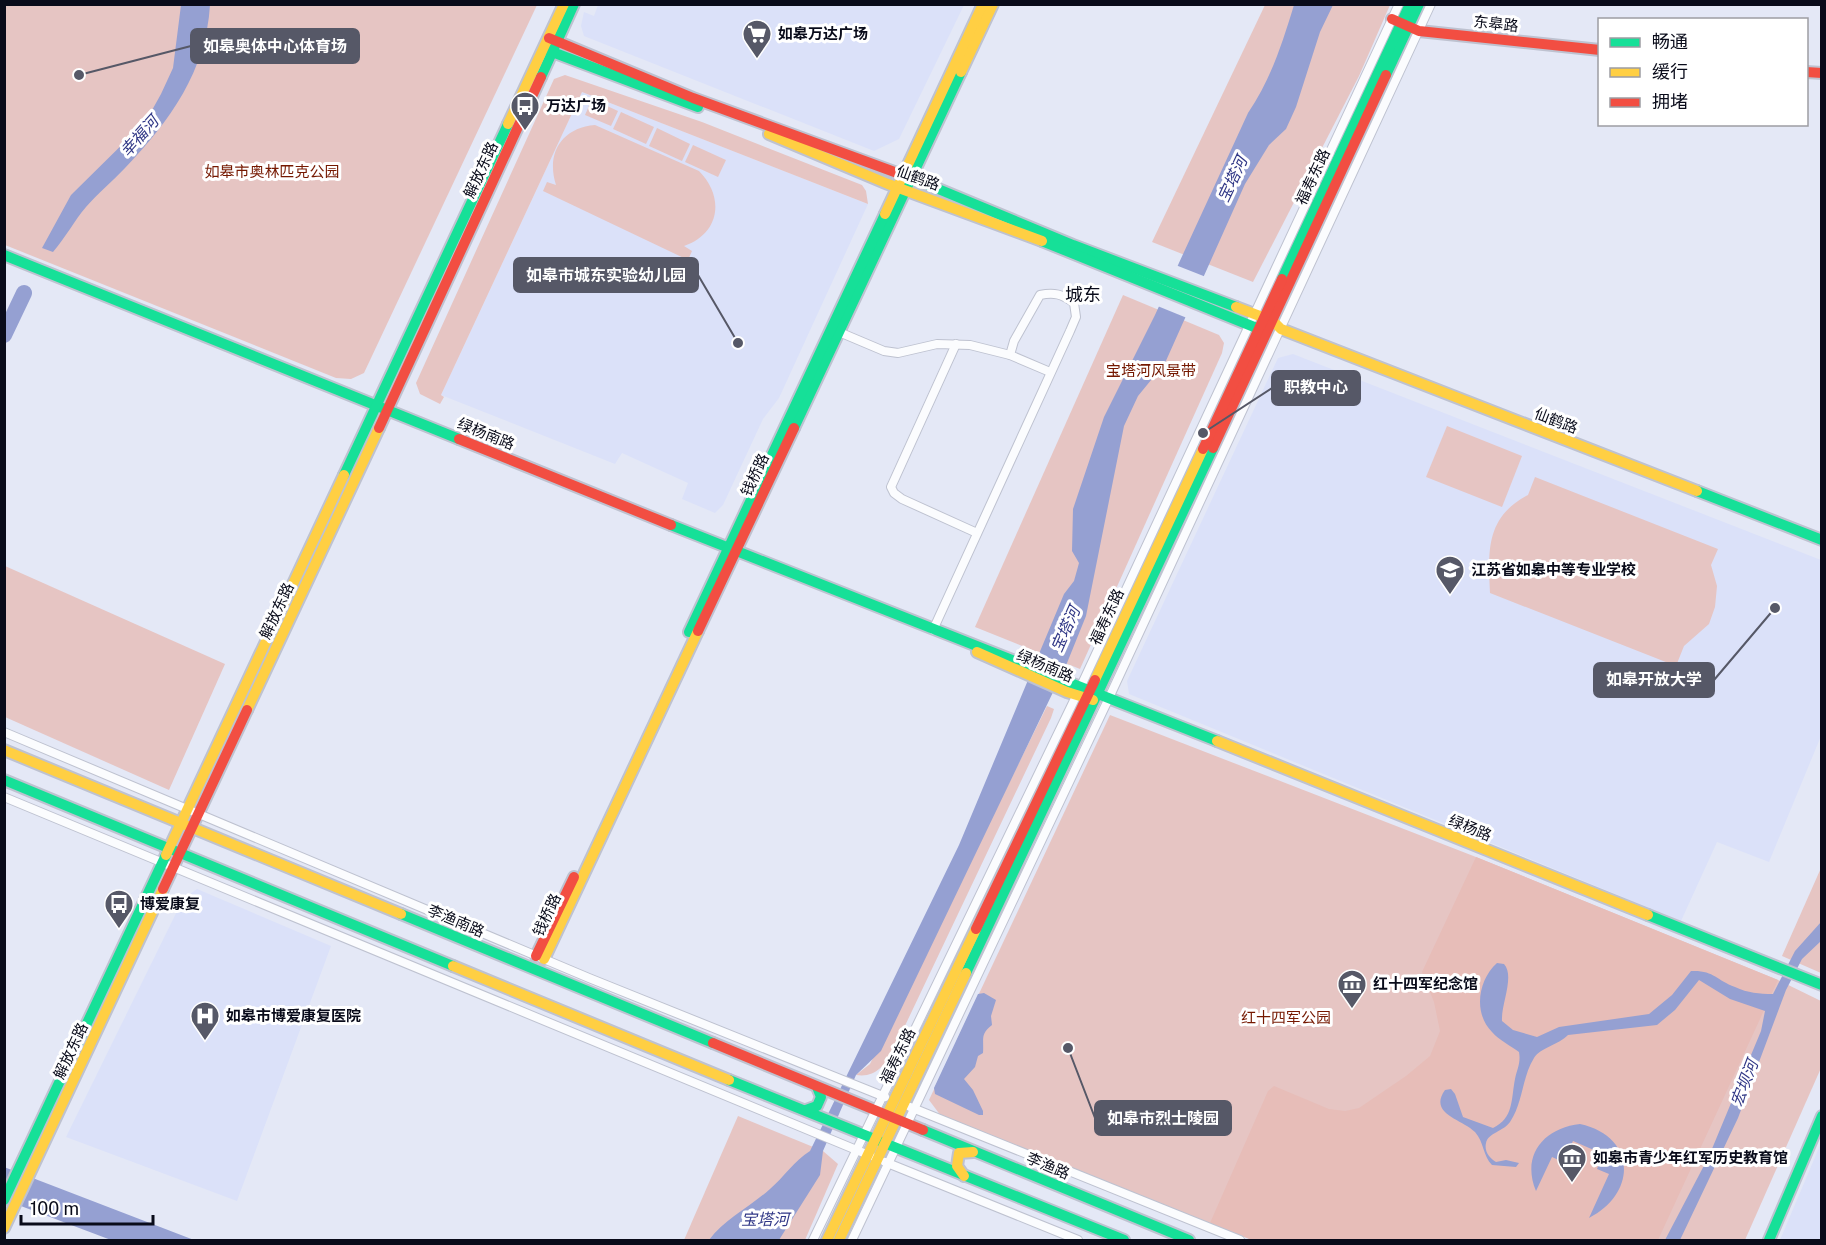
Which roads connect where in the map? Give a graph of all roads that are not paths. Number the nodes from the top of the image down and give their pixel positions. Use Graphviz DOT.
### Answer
graph roads {
  1 [pos="564,4"];
  2 [pos="574,4"];
  3 [pos="983,4"];
  4 [pos="993,4"];
  5 [pos="1399,4"];
  6 [pos="1410,4"];
  7 [pos="1419,4"];
  8 [pos="1431,4"];
  9 [pos="1405,25"];
  10 [pos="550,45"];
  11 [pos="1598,50"];
  12 [pos="908,177"];
  13 [pos="902,188"];
  14 [pos="4,255"];
  15 [pos="1229,310"];
  16 [pos="1268,320"];
  17 [pos="1259,329"];
  18 [pos="839,332"];
  19 [pos="956,344"];
  20 [pos="1010,356"];
  21 [pos="1050,372"];
  22 [pos="383,408"];
  23 [pos="977,533"];
  24 [pos="1821,540"];
  25 [pos="732,550"];
  26 [pos="933,630"];
  27 [pos="1086,693"];
  28 [pos="4,732"];
  29 [pos="4,750"];
  30 [pos="4,780"];
  31 [pos="4,797"];
  32 [pos="194,810"];
  33 [pos="186,826"];
  34 [pos="176,850"];
  35 [pos="168,865"];
  36 [pos="540,957"];
  37 [pos="1821,986"];
  38 [pos="817,1087"];
  39 [pos="882,1095"];
  40 [pos="903,1104"];
  41 [pos="806,1110"];
  42 [pos="875,1110"];
  43 [pos="1821,1116"];
  44 [pos="896,1119"];
  45 [pos="864,1134"];
  46 [pos="885,1143"];
  47 [pos="856,1150"];
  48 [pos="979,1153"];
  49 [pos="878,1159"];
  50 [pos="28,1165"];
  51 [pos="966,1178"];
  52 [pos="4,1200"];
  53 [pos="4,1228"];
  54 [pos="1105,1237"];
  55 [pos="813,1240"];
  56 [pos="827,1240"];
  57 [pos="839,1240"];
  58 [pos="852,1240"];
  59 [pos="1078,1240"];
  60 [pos="1124,1240"];
  61 [pos="1189,1240"];
  62 [pos="1240,1240"];
  63 [pos="1768,1240"];
  1 -- 10 [label="street, 解放东路"];
  2 -- 10 [label="street, 解放东路"];
  3 -- 12 [label="street, 钱桥路"];
  4 -- 12 [label="street, 钱桥路"];
  5 -- 9 [label="street"];
  6 -- 9 [label="street, 福寿东路"];
  7 -- 9 [label="street, 福寿东路"];
  8 -- 9 [label="street"];
  9 -- 11 [label="street, 东皋路"];
  9 -- 16 [label="street, 福寿东路"];
  9 -- 16 [label="street"];
  10 -- 12 [label="street, 仙鹤路"];
  10 -- 13 [label="street, 仙鹤路"];
  10 -- 22 [label="street, 解放东路"];
  12 -- 13 [label="street, 钱桥路"];
  12 -- 15 [label="street, 仙鹤路"];
  13 -- 15 [label="street, 仙鹤路"];
  13 -- 18 [label="street, 钱桥路"];
  13 -- 25 [label="street, 钱桥路"];
  14 -- 22 [label="street, 绿杨南路"];
  15 -- 16 [label="street, 仙鹤路"];
  15 -- 17 [label="street, 仙鹤路"];
  16 -- 17 [label="street, 福寿东路"];
  16 -- 17 [label="street"];
  16 -- 24 [label="street, 仙鹤路"];
  16 -- 27 [label="street"];
  17 -- 27 [label="street, 福寿东路"];
  18 -- 19 [label="street"];
  18 -- 25 [label="street, 钱桥路"];
  19 -- 20 [label="street"];
  19 -- 23 [label="street"];
  20 -- 21 [label="street"];
  20 -- 21 [label="street"];
  21 -- 23 [label="street"];
  22 -- 25 [label="street, 绿杨南路"];
  22 -- 32 [label="street, 解放东路"];
  23 -- 26 [label="street"];
  25 -- 26 [label="street, 绿杨南路"];
  25 -- 36 [label="street, 钱桥路"];
  26 -- 27 [label="street, 绿杨南路"];
  27 -- 37 [label="street, 绿杨路"];
  27 -- 39 [label="street"];
  27 -- 40 [label="street, 福寿东路"];
  27 -- 40 [label="street"];
  28 -- 32 [label="street"];
  29 -- 33 [label="street, 李渔南路"];
  30 -- 34 [label="street"];
  31 -- 35 [label="street"];
  32 -- 33 [label="street, 解放东路"];
  32 -- 36 [label="street"];
  33 -- 34 [label="street, 解放东路"];
  33 -- 38 [label="street, 李渔南路"];
  34 -- 35 [label="street, 解放东路"];
  34 -- 41 [label="street"];
  35 -- 47 [label="street"];
  35 -- 50 [label="street, 解放东路"];
  36 -- 39 [label="street"];
  38 -- 41 [label="street"];
  38 -- 42 [label="street, 李渔南路"];
  39 -- 40 [label="street"];
  39 -- 42 [label="street"];
  40 -- 44 [label="street, 福寿东路"];
  40 -- 62 [label="street"];
  41 -- 45 [label="street"];
  42 -- 44 [label="street, 李渔南路"];
  42 -- 45 [label="street"];
  43 -- 63 [label="street"];
  44 -- 46 [label="street, 福寿东路"];
  44 -- 48 [label="street, 李渔路"];
  45 -- 46 [label="street"];
  45 -- 47 [label="street"];
  46 -- 49 [label="street, 福寿东路"];
  46 -- 49 [label="street"];
  46 -- 51 [label="street"];
  47 -- 49 [label="street"];
  47 -- 55 [label="street"];
  48 -- 51 [label="street"];
  48 -- 61 [label="street, 李渔路"];
  49 -- 56 [label="street, 福寿东路"];
  49 -- 57 [label="street, 福寿东路"];
  49 -- 58 [label="street"];
  49 -- 59 [label="street"];
  50 -- 52 [label="street, 解放东路"];
  50 -- 53 [label="street, 解放东路"];
  51 -- 54 [label="street"];
  54 -- 60 [label="street"];
}
